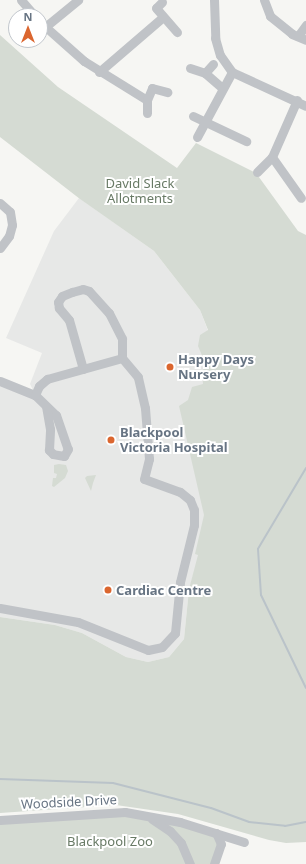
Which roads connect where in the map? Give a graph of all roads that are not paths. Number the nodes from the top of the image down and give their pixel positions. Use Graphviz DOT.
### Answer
graph roads {
  1 [pos="21,0"];
  2 [pos="78,0"];
  3 [pos="214,0"];
  4 [pos="264,0"];
  5 [pos="162,2"];
  6 [pos="28,8"];
  7 [pos="164,17"];
  8 [pos="48,21"];
  9 [pos="306,25"];
  10 [pos="48,30"];
  11 [pos="177,32"];
  12 [pos="302,38"];
  13 [pos="213,64"];
  14 [pos="190,68"];
  15 [pos="99,72"];
  16 [pos="232,72"];
  17 [pos="205,73"];
  18 [pos="222,88"];
  19 [pos="167,92"];
  20 [pos="147,100"];
  21 [pos="297,100"];
  22 [pos="306,106"];
  23 [pos="147,113"];
  24 [pos="193,116"];
  25 [pos="204,120"];
  26 [pos="197,137"];
  27 [pos="246,141"];
  28 [pos="272,157"];
  29 [pos="257,172"];
  30 [pos="301,198"];
  31 [pos="0,203"];
  32 [pos="0,248"];
  33 [pos="122,358"];
  34 [pos="83,369"];
  35 [pos="0,381"];
  36 [pos="35,395"];
  37 [pos="46,407"];
  38 [pos="0,608"];
  39 [pos="139,814"];
  40 [pos="0,820"];
  41 [pos="196,827"];
  42 [pos="216,833"];
  43 [pos="181,843"];
  44 [pos="221,848"];
  45 [pos="190,864"];
  46 [pos="214,864"];
  1 -- 6 [label="street"];
  2 -- 8 [label="street"];
  3 -- 16 [label="street"];
  4 -- 12 [label="street"];
  5 -- 7 [label="street"];
  7 -- 11 [label="street"];
  7 -- 15 [label="street"];
  9 -- 12 [label="street"];
  10 -- 15 [label="street"];
  13 -- 17 [label="street"];
  14 -- 17 [label="street"];
  15 -- 20 [label="street"];
  16 -- 18 [label="street"];
  16 -- 21 [label="street"];
  17 -- 18 [label="street"];
  18 -- 25 [label="street"];
  19 -- 20 [label="street"];
  20 -- 23 [label="street"];
  21 -- 22 [label="street"];
  21 -- 28 [label="street"];
  24 -- 25 [label="street"];
  25 -- 26 [label="street"];
  25 -- 27 [label="street"];
  28 -- 29 [label="street"];
  28 -- 30 [label="street"];
  31 -- 32 [label="street"];
  33 -- 34 [label="street"];
  33 -- 34 [label="street"];
  33 -- 38 [label="street"];
  34 -- 36 [label="street"];
  35 -- 36 [label="street"];
  36 -- 37 [label="street"];
  37 -- 37 [label="street"];
  39 -- 40 [label="street, Woodside Drive"];
  39 -- 41 [label="street, Woodside Drive"];
  39 -- 43 [label="street, Woodside Drive"];
  41 -- 42 [label="street, Woodside Drive"];
  41 -- 43 [label="street"];
  42 -- 44 [label="street"];
  42 -- 44 [label="street, Woodside Drive"];
  43 -- 45 [label="street, Woodside Drive"];
  44 -- 46 [label="street"];
}
